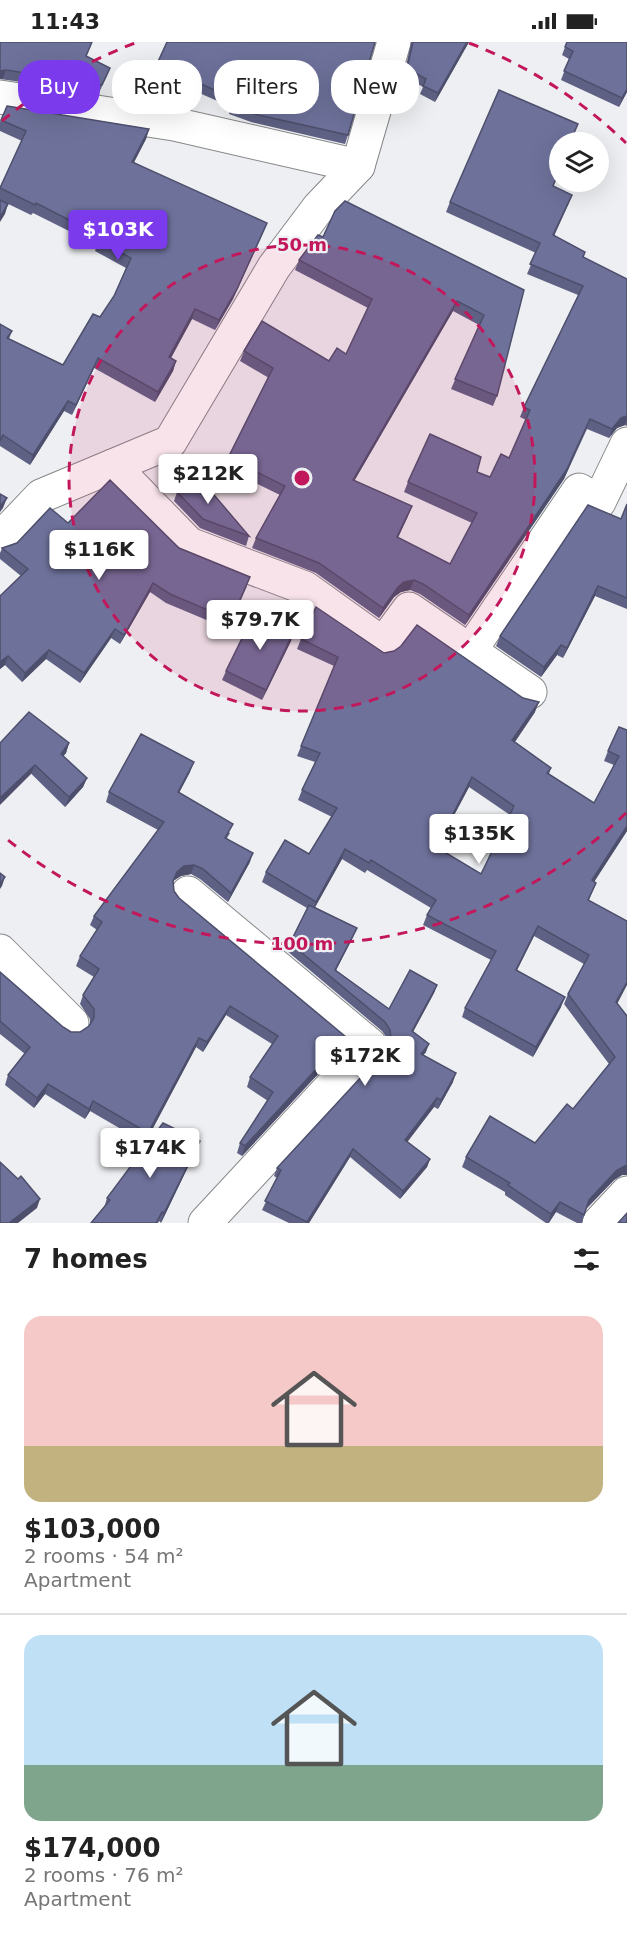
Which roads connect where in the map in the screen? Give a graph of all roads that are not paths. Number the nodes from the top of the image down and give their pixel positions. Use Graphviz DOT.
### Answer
graph roads {
  1 [pos="394,42"];
  2 [pos="0,97"];
  3 [pos="358,166"];
  4 [pos="627,444"];
  5 [pos="114,466"];
  6 [pos="0,539"];
  7 [pos="470,651"];
  8 [pos="530,692"];
  9 [pos="188,893"];
  10 [pos="0,951"];
  11 [pos="72,1023"];
  12 [pos="627,1193"];
  13 [pos="205,1223"];
  14 [pos="599,1223"];
  1 -- 3 [label="street"];
  2 -- 3 [label="street"];
  3 -- 5 [label="street"];
  4 -- 7 [label="street"];
  5 -- 6 [label="street"];
  5 -- 7 [label="street"];
  7 -- 8 [label="street"];
  9 -- 13 [label="street"];
  10 -- 11 [label="street"];
  12 -- 14 [label="street"];
}
